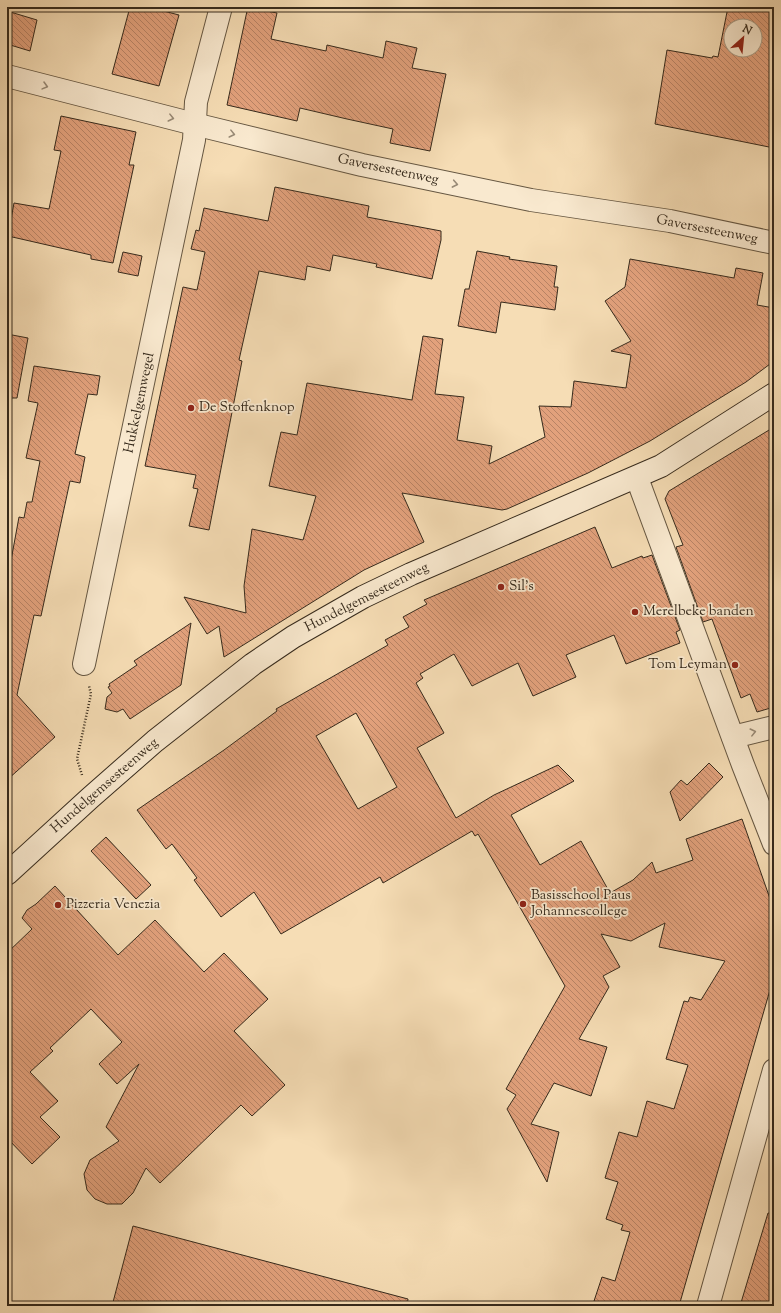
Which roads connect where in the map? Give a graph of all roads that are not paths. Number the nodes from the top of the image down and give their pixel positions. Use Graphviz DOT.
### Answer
graph roads {
  1 [pos="221,7"];
  2 [pos="7,76"];
  3 [pos="194,124"];
  4 [pos="774,243"];
  5 [pos="774,394"];
  6 [pos="637,478"];
  7 [pos="84,664"];
  8 [pos="774,726"];
  9 [pos="733,737"];
  10 [pos="774,844"];
  11 [pos="7,874"];
  12 [pos="774,1070"];
  13 [pos="708,1306"];
  1 -- 3 [label="street, Hukkelgemwegel"];
  2 -- 3 [label="street, Gaversesteenweg, one-way"];
  3 -- 4 [label="street, Gaversesteenweg, one-way"];
  3 -- 7 [label="street, Hukkelgemwegel"];
  5 -- 6 [label="street, Hundelgemsesteenweg"];
  6 -- 9 [label="street"];
  6 -- 11 [label="street, Hundelgemsesteenweg"];
  9 -- 8 [label="street, one-way"];
  9 -- 10 [label="street"];
  12 -- 13 [label="street"];
}
